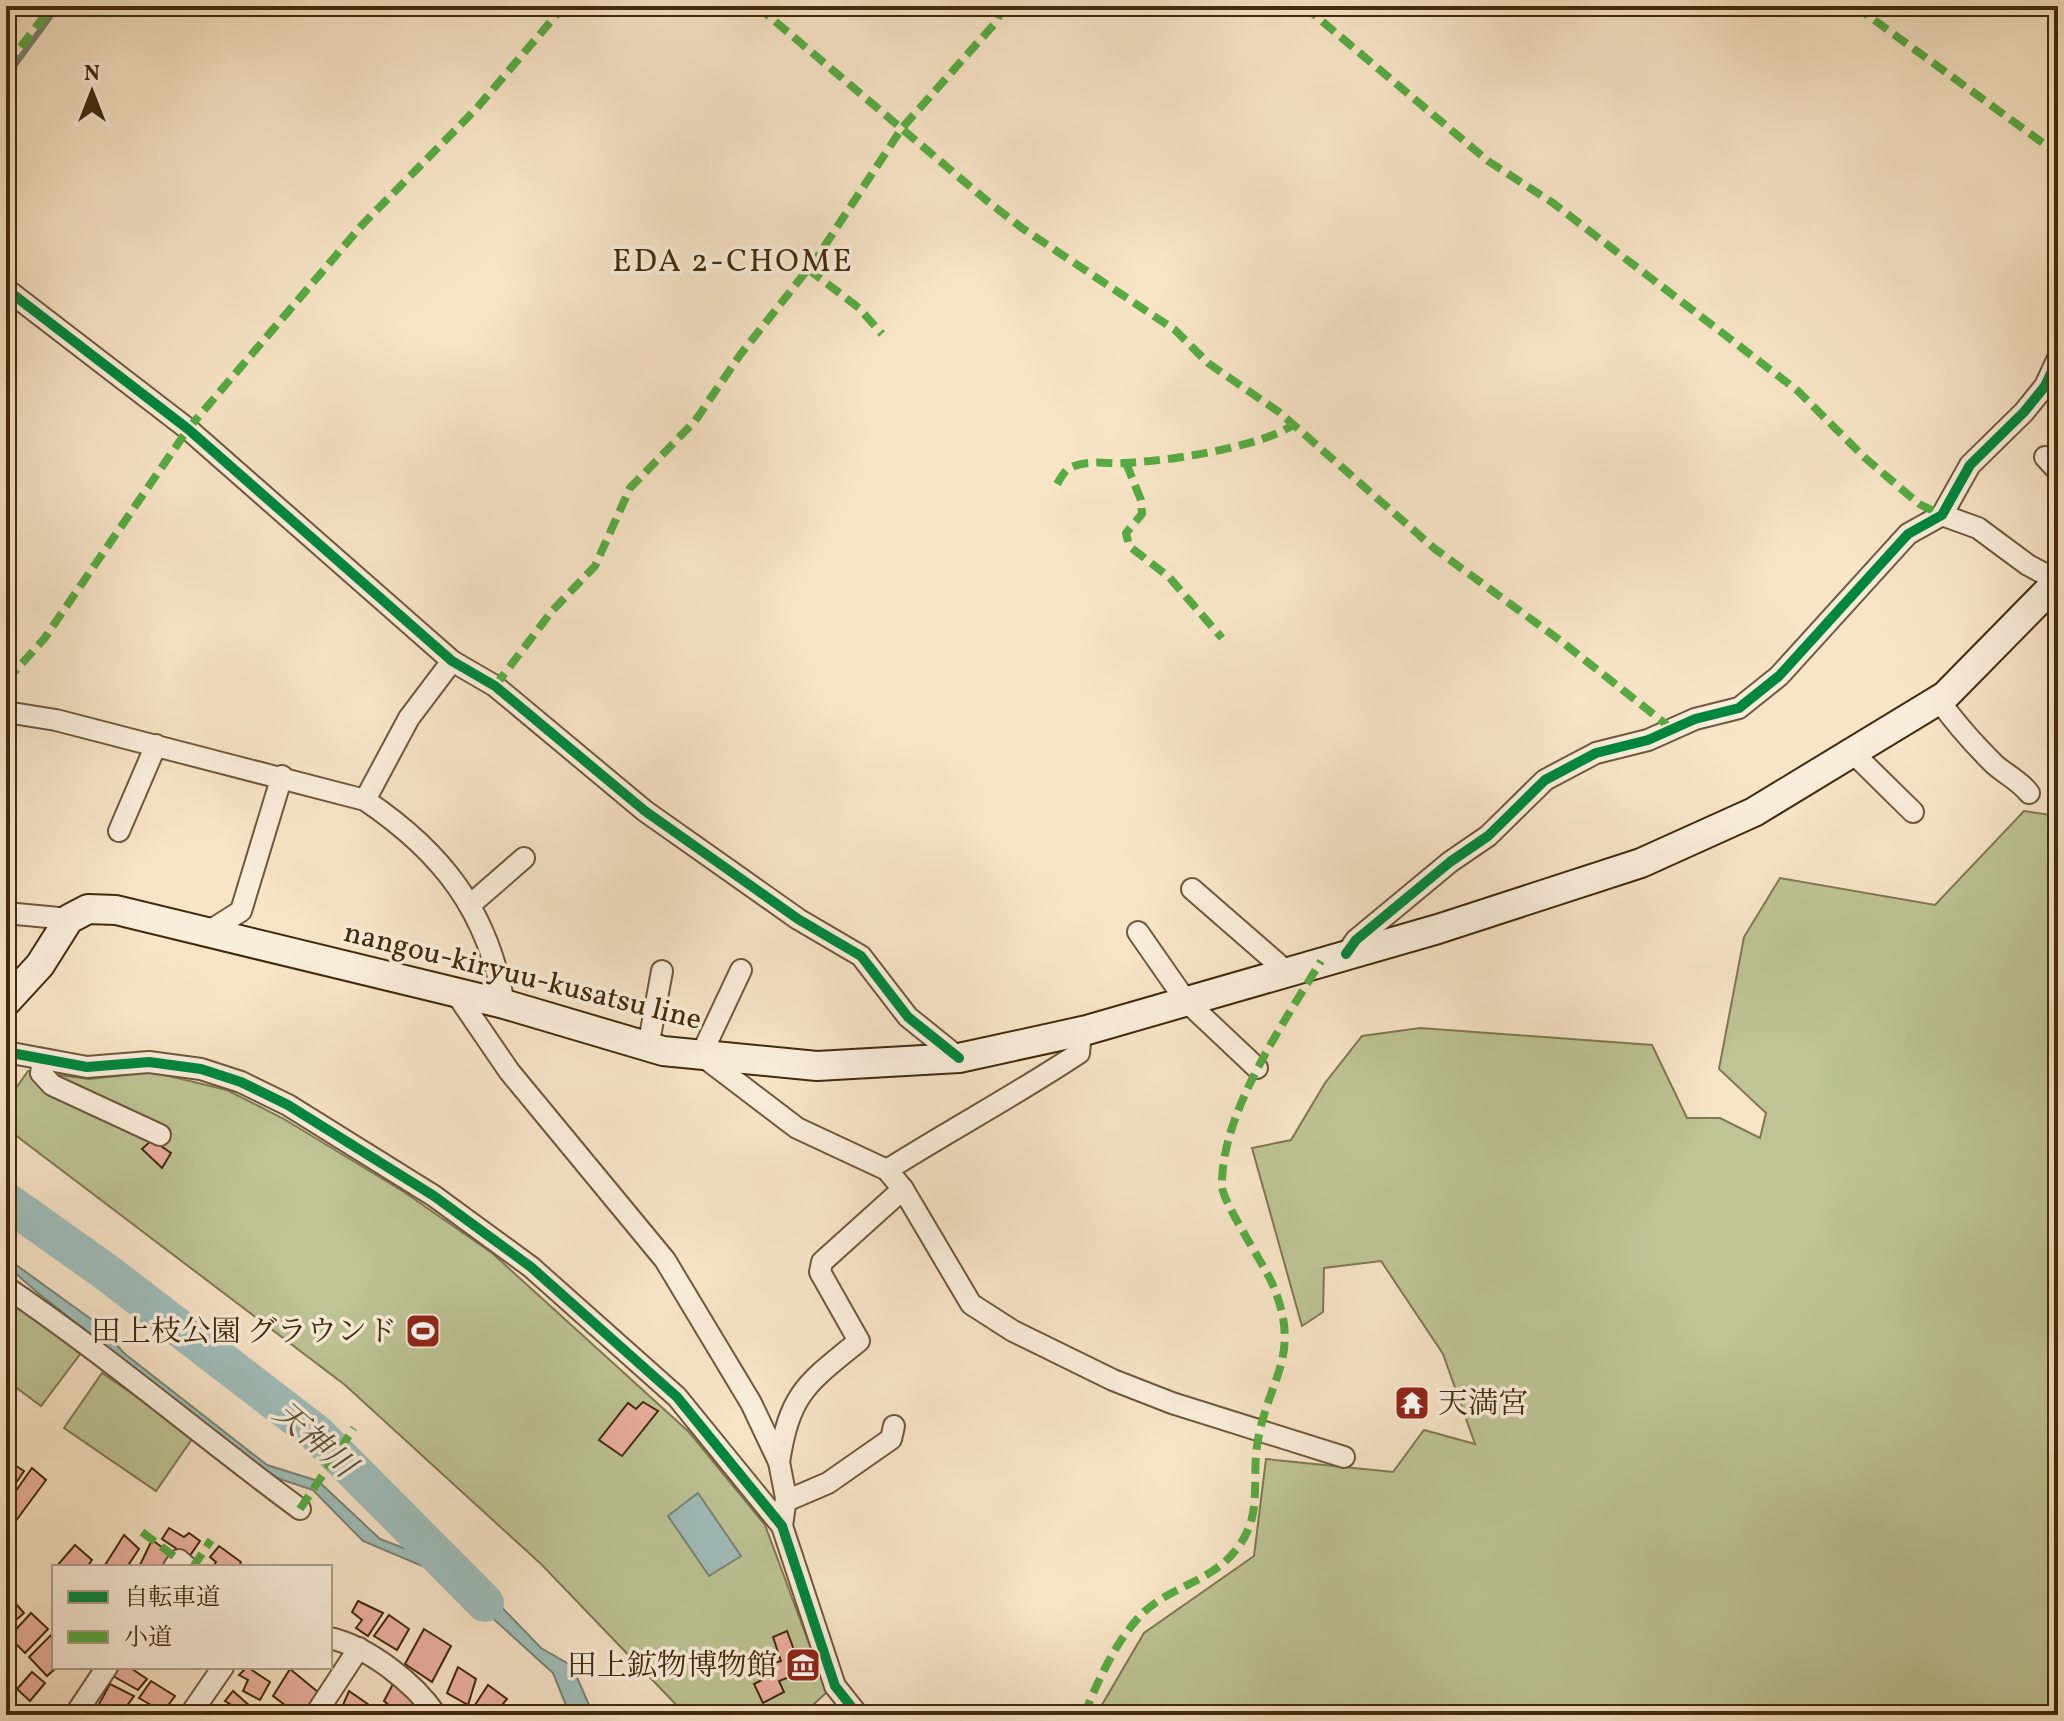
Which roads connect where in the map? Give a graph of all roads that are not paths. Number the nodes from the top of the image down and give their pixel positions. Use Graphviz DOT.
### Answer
graph roads {
  1 [pos="6,289"];
  2 [pos="2058,358"];
  3 [pos="1942,515"];
  4 [pos="2058,581"];
  5 [pos="452,661"];
  6 [pos="1939,700"];
  7 [pos="6,712"];
  8 [pos="156,745"];
  9 [pos="1852,752"];
  10 [pos="282,776"];
  11 [pos="2029,793"];
  12 [pos="365,800"];
  13 [pos="1913,812"];
  14 [pos="119,831"];
  15 [pos="524,858"];
  16 [pos="1192,889"];
  17 [pos="470,905"];
  18 [pos="12,912"];
  19 [pos="69,919"];
  20 [pos="208,932"];
  21 [pos="1138,932"];
  22 [pos="1346,954"];
  23 [pos="741,970"];
  24 [pos="662,971"];
  25 [pos="1286,971"];
  26 [pos="455,992"];
  27 [pos="1186,1001"];
  28 [pos="6,1002"];
  29 [pos="504,1004"];
  30 [pos="1081,1032"];
  31 [pos="648,1047"];
  32 [pos="6,1052"];
  33 [pos="701,1055"];
  34 [pos="959,1058"];
  35 [pos="43,1060"];
  36 [pos="1257,1068"];
  37 [pos="160,1135"];
  38 [pos="887,1170"];
  39 [pos="903,1189"];
  40 [pos="6,1287"];
  41 [pos="894,1426"];
  42 [pos="1344,1457"];
  43 [pos="779,1462"];
  44 [pos="786,1501"];
  45 [pos="300,1509"];
  46 [pos="782,1526"];
  47 [pos="332,1639"];
  48 [pos="359,1648"];
  49 [pos="106,1669"];
  50 [pos="222,1669"];
  51 [pos="75,1715"];
  52 [pos="190,1715"];
  53 [pos="315,1715"];
  54 [pos="436,1715"];
  55 [pos="858,1715"];
  1 -- 5 [label="street"];
  2 -- 3 [label="street"];
  3 -- 4 [label="street"];
  3 -- 22 [label="street"];
  4 -- 6 [label="main road, nangou-kiryuu-kusatsu line"];
  5 -- 12 [label="street"];
  5 -- 34 [label="street"];
  6 -- 9 [label="main road, nangou-kiryuu-kusatsu line"];
  6 -- 11 [label="street"];
  7 -- 8 [label="street"];
  8 -- 10 [label="street"];
  8 -- 14 [label="street"];
  9 -- 13 [label="street"];
  9 -- 22 [label="main road, nangou-kiryuu-kusatsu line"];
  10 -- 12 [label="street"];
  10 -- 20 [label="street"];
  12 -- 17 [label="street"];
  15 -- 17 [label="street"];
  16 -- 25 [label="street"];
  17 -- 29 [label="street"];
  18 -- 19 [label="street"];
  19 -- 20 [label="main road, nangou-kiryuu-kusatsu line"];
  19 -- 28 [label="main road"];
  20 -- 26 [label="main road, nangou-kiryuu-kusatsu line"];
  21 -- 27 [label="street"];
  22 -- 25 [label="main road, nangou-kiryuu-kusatsu line"];
  23 -- 33 [label="street"];
  24 -- 31 [label="street"];
  25 -- 27 [label="main road, nangou-kiryuu-kusatsu line"];
  26 -- 29 [label="main road, nangou-kiryuu-kusatsu line"];
  26 -- 43 [label="street"];
  27 -- 30 [label="main road, nangou-kiryuu-kusatsu line"];
  27 -- 36 [label="street"];
  29 -- 31 [label="main road, nangou-kiryuu-kusatsu line"];
  30 -- 34 [label="main road, nangou-kiryuu-kusatsu line"];
  30 -- 38 [label="street"];
  31 -- 33 [label="main road, nangou-kiryuu-kusatsu line"];
  32 -- 35 [label="street"];
  33 -- 34 [label="main road, nangou-kiryuu-kusatsu line"];
  33 -- 38 [label="street"];
  35 -- 37 [label="street"];
  35 -- 46 [label="street"];
  38 -- 39 [label="street"];
  39 -- 42 [label="street"];
  39 -- 43 [label="street"];
  40 -- 45 [label="street"];
  41 -- 44 [label="street"];
  43 -- 44 [label="street"];
  44 -- 46 [label="street"];
  46 -- 55 [label="street"];
  47 -- 48 [label="street"];
  48 -- 53 [label="street"];
  48 -- 54 [label="street"];
  49 -- 51 [label="street"];
  50 -- 52 [label="street"];
}
